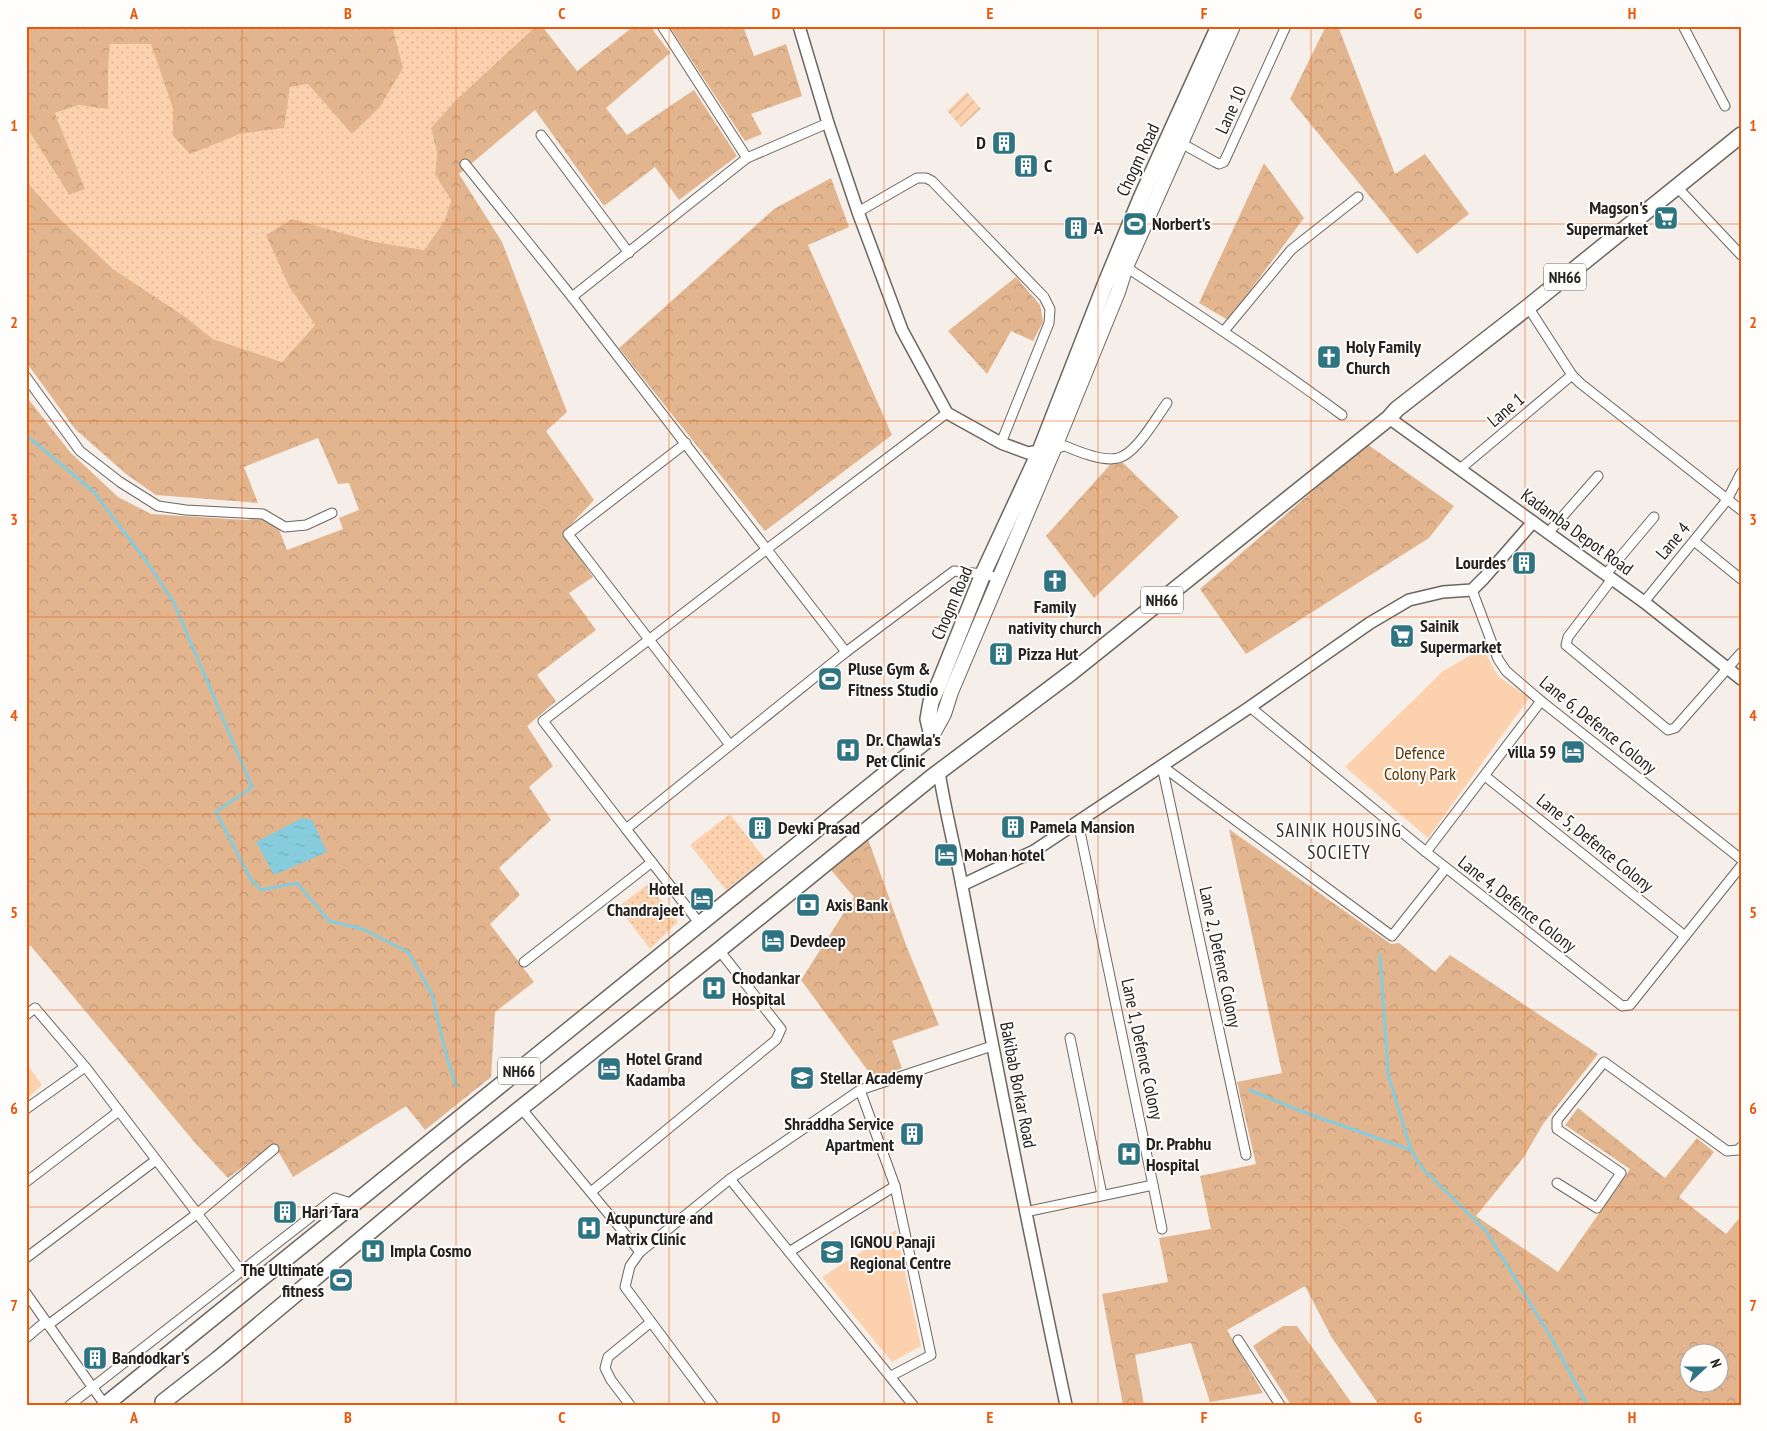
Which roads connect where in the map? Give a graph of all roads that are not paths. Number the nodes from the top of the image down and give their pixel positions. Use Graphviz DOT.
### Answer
graph roads {
  1 [pos="662,26"];
  2 [pos="799,26"];
  3 [pos="1220,26"];
  4 [pos="1233,26"];
  5 [pos="1286,26"];
  6 [pos="1683,26"];
  7 [pos="1725,106"];
  8 [pos="828,123"];
  9 [pos="541,135"];
  10 [pos="1741,135"];
  11 [pos="1181,143"];
  12 [pos="747,158"];
  13 [pos="465,164"];
  14 [pos="1677,187"];
  15 [pos="1358,197"];
  16 [pos="858,212"];
  17 [pos="629,252"];
  18 [pos="1741,254"];
  19 [pos="1126,268"];
  20 [pos="572,297"];
  21 [pos="1528,307"];
  22 [pos="1224,331"];
  23 [pos="1572,375"];
  24 [pos="26,377"];
  25 [pos="1168,403"];
  26 [pos="947,413"];
  27 [pos="1342,415"];
  28 [pos="1389,418"];
  29 [pos="686,443"];
  30 [pos="1001,443"];
  31 [pos="1047,450"];
  32 [pos="1460,469"];
  33 [pos="1741,472"];
  34 [pos="1598,476"];
  35 [pos="1728,500"];
  36 [pos="1741,510"];
  37 [pos="332,512"];
  38 [pos="1654,517"];
  39 [pos="1533,522"];
  40 [pos="1548,533"];
  41 [pos="1694,541"];
  42 [pos="767,549"];
  43 [pos="983,574"];
  44 [pos="1609,577"];
  45 [pos="999,578"];
  46 [pos="1741,579"];
  47 [pos="1472,590"];
  48 [pos="1644,602"];
  49 [pos="649,640"];
  50 [pos="846,652"];
  51 [pos="1741,653"];
  52 [pos="1728,668"];
  53 [pos="1741,679"];
  54 [pos="1541,701"];
  55 [pos="1250,707"];
  56 [pos="932,736"];
  57 [pos="730,745"];
  58 [pos="1162,766"];
  59 [pos="939,772"];
  60 [pos="1484,776"];
  61 [pos="1078,822"];
  62 [pos="626,829"];
  63 [pos="1426,852"];
  64 [pos="1741,859"];
  65 [pos="652,862"];
  66 [pos="1741,866"];
  67 [pos="1446,868"];
  68 [pos="962,885"];
  69 [pos="700,924"];
  70 [pos="1685,936"];
  71 [pos="720,950"];
  72 [pos="524,962"];
  73 [pos="26,1015"];
  74 [pos="1070,1038"];
  75 [pos="992,1046"];
  76 [pos="84,1067"];
  77 [pos="860,1090"];
  78 [pos="521,1108"];
  79 [pos="26,1109"];
  80 [pos="119,1112"];
  81 [pos="1741,1146"];
  82 [pos="274,1150"];
  83 [pos="1246,1155"];
  84 [pos="156,1160"];
  85 [pos="730,1179"];
  86 [pos="26,1182"];
  87 [pos="1557,1183"];
  88 [pos="1153,1184"];
  89 [pos="895,1186"];
  90 [pos="591,1192"];
  91 [pos="1102,1195"];
  92 [pos="354,1204"];
  93 [pos="1025,1212"];
  94 [pos="198,1213"];
  95 [pos="1162,1229"];
  96 [pos="640,1252"];
  97 [pos="789,1252"];
  98 [pos="26,1258"];
  99 [pos="242,1271"];
  100 [pos="26,1293"];
  101 [pos="651,1322"];
  102 [pos="47,1324"];
  103 [pos="26,1338"];
  104 [pos="1238,1340"];
  105 [pos="891,1376"];
  106 [pos="92,1387"];
  107 [pos="162,1403"];
  108 [pos="70,1405"];
  109 [pos="105,1405"];
  110 [pos="630,1405"];
  111 [pos="714,1405"];
  112 [pos="913,1405"];
  113 [pos="1066,1405"];
  114 [pos="1280,1405"];
  1 -- 12 [label="street"];
  2 -- 8 [label="street"];
  3 -- 31 [label="highway, Chogm Road"];
  4 -- 11 [label="main road, Chogm Road"];
  5 -- 11 [label="street, Lane 10"];
  6 -- 7 [label="street"];
  8 -- 12 [label="street"];
  8 -- 16 [label="street"];
  9 -- 17 [label="street"];
  10 -- 14 [label="highway, NH66"];
  11 -- 19 [label="main road, Chogm Road"];
  12 -- 17 [label="street"];
  13 -- 20 [label="street"];
  14 -- 18 [label="street"];
  14 -- 21 [label="highway, NH66"];
  15 -- 22 [label="street"];
  16 -- 26 [label="street"];
  16 -- 30 [label="street"];
  17 -- 20 [label="street"];
  19 -- 22 [label="street"];
  19 -- 31 [label="main road, Chogm Road"];
  20 -- 29 [label="street"];
  21 -- 23 [label="street"];
  21 -- 28 [label="highway, NH66"];
  22 -- 27 [label="street"];
  23 -- 32 [label="street, Lane 1"];
  23 -- 35 [label="street"];
  24 -- 37 [label="street"];
  25 -- 31 [label="street"];
  26 -- 30 [label="street"];
  26 -- 42 [label="street"];
  28 -- 32 [label="street, Kadamba Depot Road"];
  28 -- 59 [label="highway, NH66"];
  29 -- 42 [label="street"];
  29 -- 49 [label="street"];
  30 -- 31 [label="street"];
  31 -- 43 [label="highway, Chogm Road"];
  31 -- 45 [label="main road, Chogm Road"];
  32 -- 39 [label="street, Kadamba Depot Road"];
  33 -- 35 [label="street, Lane 4"];
  34 -- 40 [label="street"];
  35 -- 36 [label="street"];
  35 -- 41 [label="street, Lane 4"];
  38 -- 44 [label="street"];
  39 -- 40 [label="street, Kadamba Depot Road"];
  39 -- 47 [label="street"];
  40 -- 44 [label="street, Kadamba Depot Road"];
  41 -- 46 [label="street"];
  41 -- 48 [label="street, Lane 4"];
  42 -- 49 [label="street"];
  42 -- 50 [label="street"];
  43 -- 45 [label="street"];
  43 -- 50 [label="street"];
  43 -- 56 [label="highway, Chogm Road"];
  44 -- 48 [label="street, Kadamba Depot Road"];
  44 -- 52 [label="street"];
  45 -- 56 [label="main road, Chogm Road"];
  47 -- 54 [label="street, Lane 6, Defence Colony"];
  47 -- 55 [label="street"];
  48 -- 52 [label="street, Kadamba Depot Road"];
  49 -- 57 [label="street"];
  49 -- 62 [label="street"];
  50 -- 57 [label="street"];
  51 -- 52 [label="street"];
  52 -- 53 [label="street, Kadamba Depot Road"];
  54 -- 60 [label="street"];
  54 -- 64 [label="street, Lane 6, Defence Colony"];
  55 -- 58 [label="street"];
  55 -- 63 [label="street, Lane 4, Defence Colony"];
  56 -- 69 [label="highway, NH66"];
  57 -- 62 [label="street"];
  58 -- 61 [label="street"];
  58 -- 67 [label="street"];
  58 -- 83 [label="street, Lane 2, Defence Colony"];
  59 -- 68 [label="street, Bakibab Borkar Road"];
  59 -- 71 [label="highway, NH66"];
  60 -- 63 [label="street"];
  60 -- 70 [label="street, Lane 5, Defence Colony"];
  61 -- 68 [label="street"];
  61 -- 88 [label="street, Lane 1, Defence Colony"];
  62 -- 65 [label="street"];
  63 -- 67 [label="street, Lane 4, Defence Colony"];
  65 -- 69 [label="street"];
  65 -- 72 [label="street"];
  66 -- 70 [label="street, Lane 4, Defence Colony"];
  67 -- 70 [label="street, Lane 4, Defence Colony"];
  68 -- 75 [label="street, Bakibab Borkar Road"];
  69 -- 92 [label="highway, NH66"];
  71 -- 78 [label="highway, NH66"];
  71 -- 90 [label="street"];
  73 -- 76 [label="street"];
  74 -- 91 [label="street"];
  75 -- 77 [label="street"];
  75 -- 93 [label="street, Bakibab Borkar Road"];
  76 -- 79 [label="street"];
  76 -- 80 [label="street"];
  77 -- 85 [label="street"];
  77 -- 89 [label="street"];
  78 -- 90 [label="street"];
  78 -- 107 [label="highway, NH66"];
  80 -- 84 [label="street"];
  80 -- 86 [label="street"];
  81 -- 87 [label="street"];
  82 -- 94 [label="street"];
  84 -- 94 [label="street"];
  84 -- 98 [label="street"];
  85 -- 96 [label="street"];
  85 -- 97 [label="street"];
  88 -- 91 [label="street"];
  88 -- 95 [label="street, Lane 1, Defence Colony"];
  89 -- 97 [label="street"];
  89 -- 105 [label="street"];
  90 -- 96 [label="street"];
  91 -- 93 [label="street"];
  92 -- 99 [label="street"];
  92 -- 109 [label="highway, NH66"];
  93 -- 113 [label="street, Bakibab Borkar Road"];
  94 -- 99 [label="street"];
  94 -- 102 [label="street"];
  96 -- 101 [label="street"];
  97 -- 105 [label="street"];
  99 -- 106 [label="street"];
  100 -- 102 [label="street"];
  101 -- 110 [label="street"];
  101 -- 111 [label="street"];
  102 -- 103 [label="street"];
  102 -- 106 [label="street"];
  104 -- 114 [label="street"];
  105 -- 112 [label="street"];
  106 -- 108 [label="street"];
  106 -- 109 [label="street"];
}
